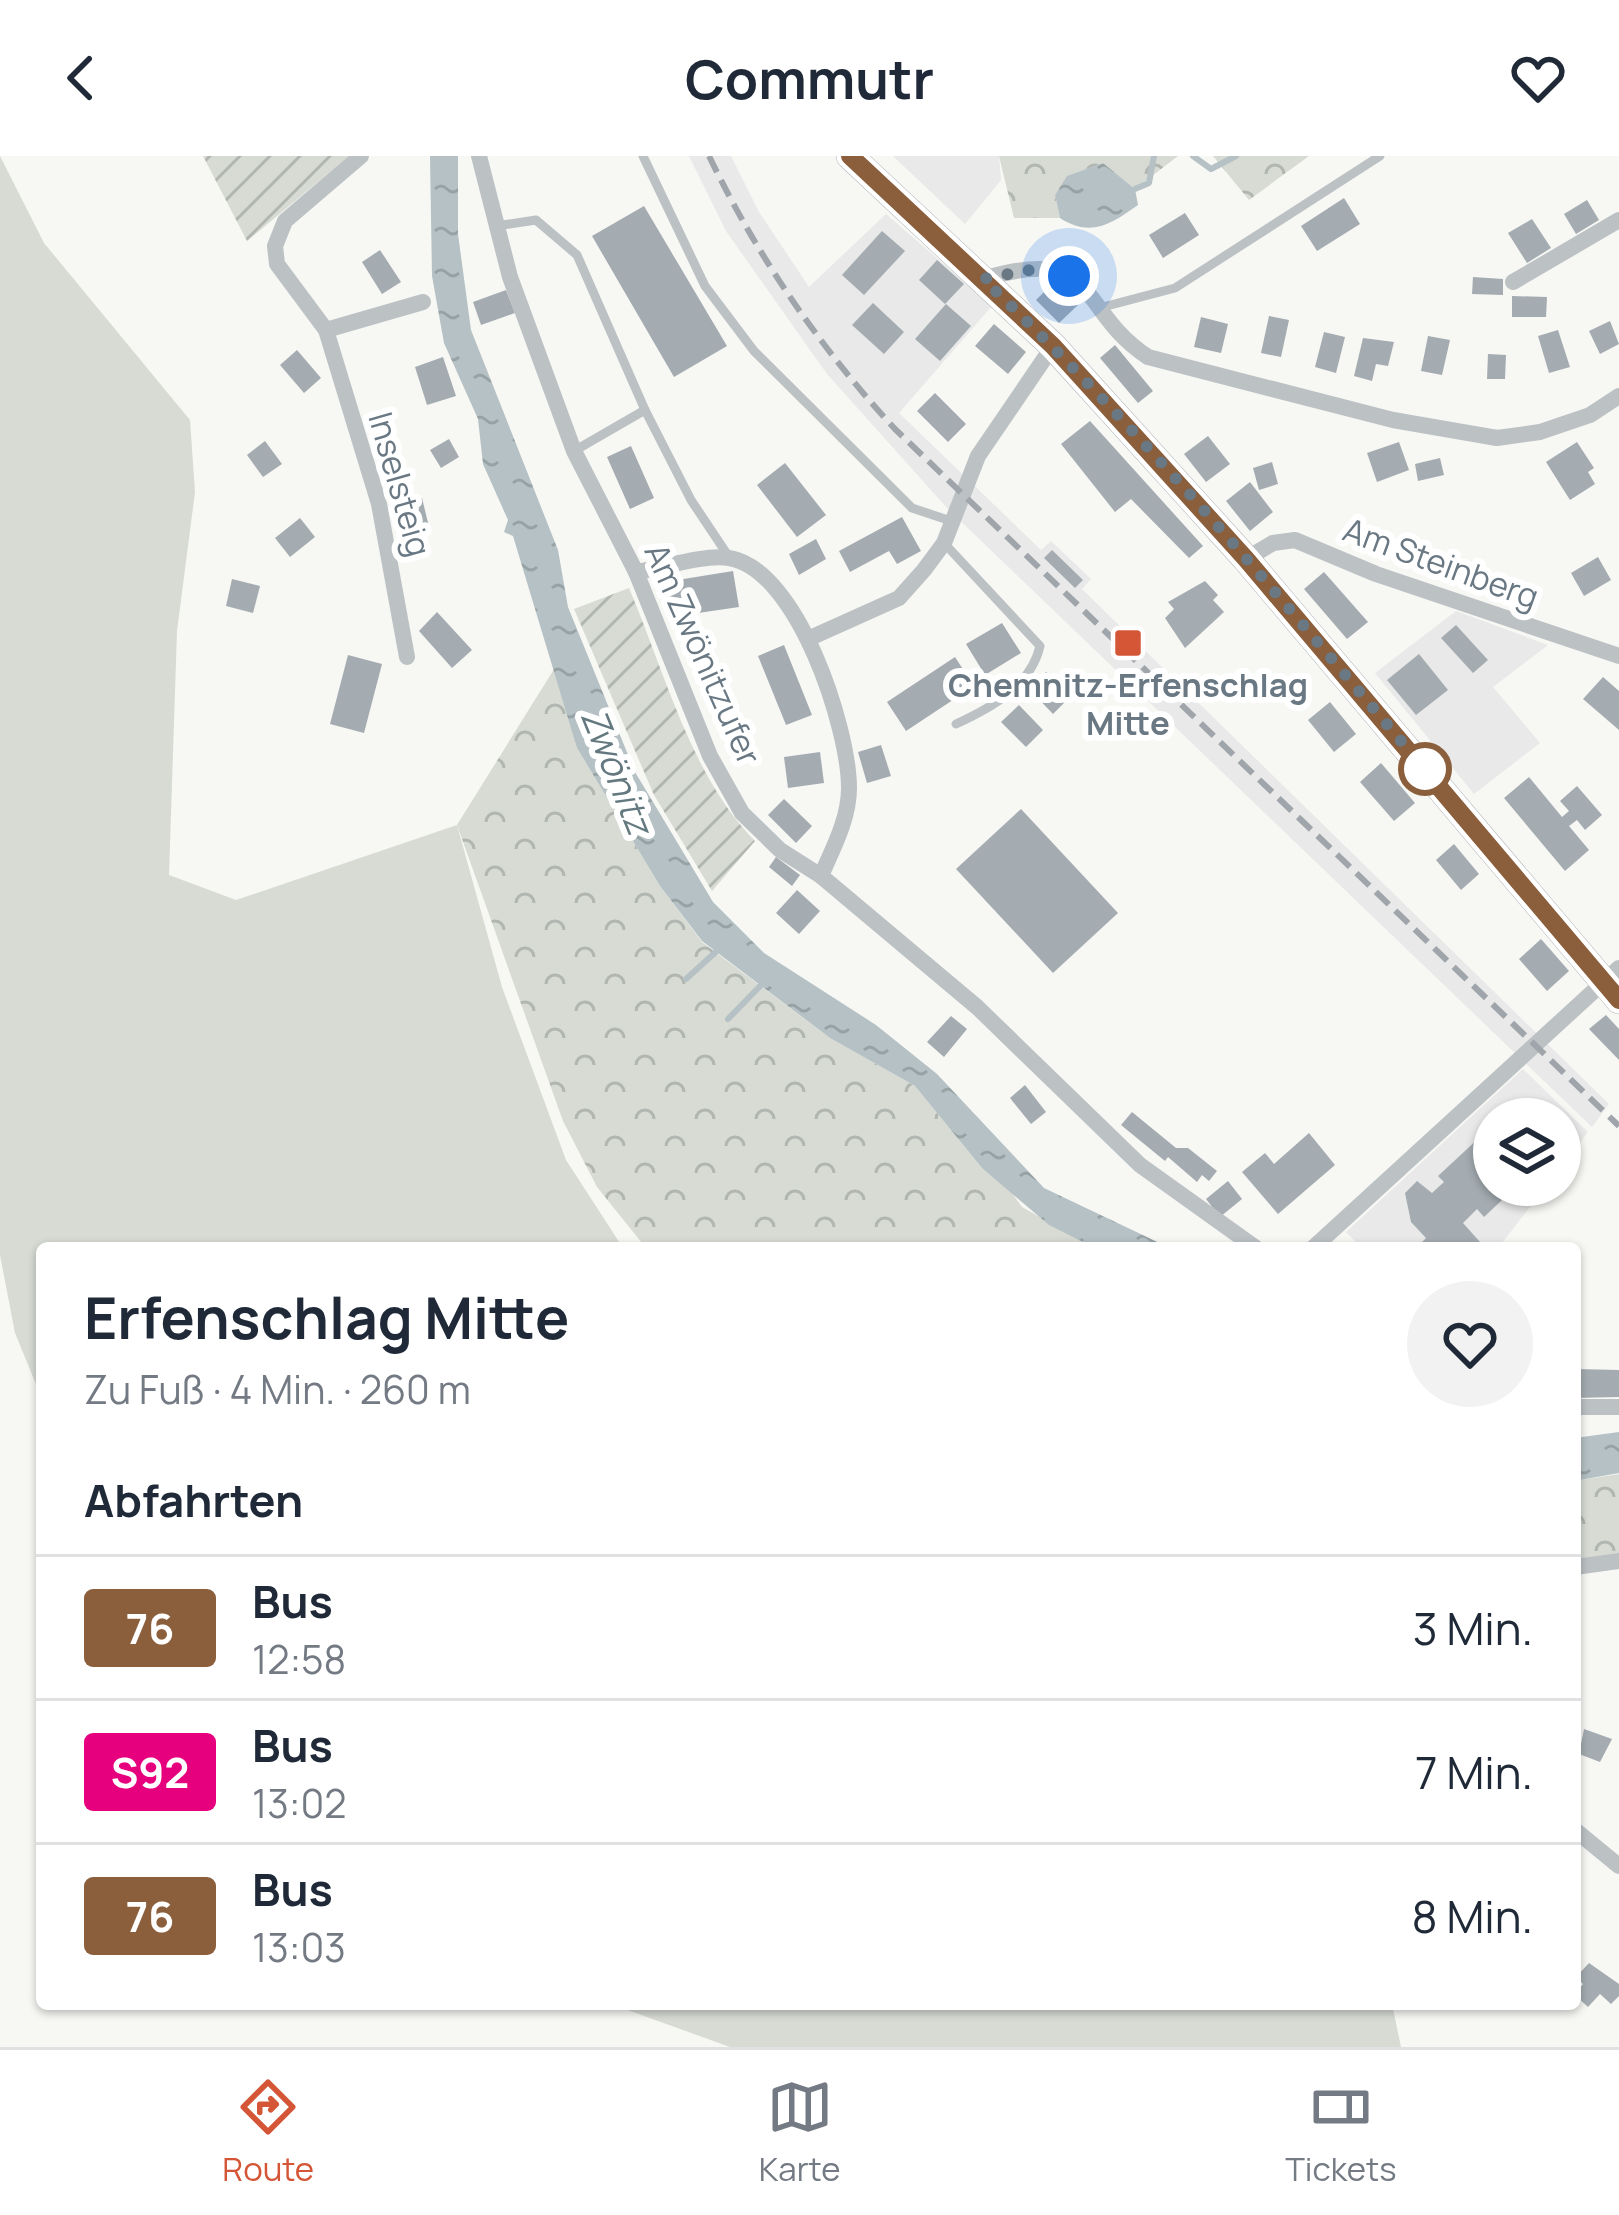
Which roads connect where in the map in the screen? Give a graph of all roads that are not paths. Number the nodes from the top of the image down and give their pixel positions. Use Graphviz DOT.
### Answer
graph roads {
  1 [pos="361,156"];
  2 [pos="479,156"];
  3 [pos="643,156"];
  4 [pos="850,156"];
  5 [pos="1380,156"];
  6 [pos="1619,220"];
  7 [pos="496,226"];
  8 [pos="983,279"];
  9 [pos="1513,282"];
  10 [pos="423,302"];
  11 [pos="1103,307"];
  12 [pos="326,330"];
  13 [pos="1053,346"];
  14 [pos="1619,396"];
  15 [pos="645,410"];
  16 [pos="574,451"];
  17 [pos="951,521"];
  18 [pos="944,543"];
  19 [pos="730,558"];
  20 [pos="1246,559"];
  21 [pos="637,572"];
  22 [pos="810,638"];
  23 [pos="1619,656"];
  24 [pos="407,657"];
  25 [pos="956,724"];
  26 [pos="821,876"];
  27 [pos="1614,984"];
  28 [pos="1248,1242"];
  29 [pos="1320,1242"];
  30 [pos="1619,1406"];
  31 [pos="1581,1407"];
  32 [pos="1619,1561"];
  33 [pos="1581,1566"];
  34 [pos="1581,1835"];
  35 [pos="1619,1866"];
  1 -- 12 [label="street, Inselsteig"];
  2 -- 7 [label="street, Am Zwönitzufer"];
  3 -- 17 [label="lane"];
  4 -- 8 [label="main road"];
  5 -- 11 [label="lane"];
  6 -- 9 [label="street"];
  7 -- 15 [label="lane"];
  7 -- 16 [label="street, Am Zwönitzufer"];
  8 -- 11 [label="street"];
  8 -- 13 [label="main road"];
  10 -- 12 [label="street"];
  11 -- 14 [label="street"];
  12 -- 24 [label="street, Inselsteig"];
  13 -- 17 [label="street"];
  13 -- 20 [label="main road"];
  15 -- 16 [label="lane"];
  15 -- 19 [label="lane"];
  16 -- 21 [label="street, Am Zwönitzufer"];
  17 -- 18 [label="street"];
  18 -- 22 [label="street"];
  18 -- 25 [label="lane"];
  19 -- 21 [label="street"];
  19 -- 22 [label="street"];
  20 -- 23 [label="street, Am Steinberg"];
  20 -- 27 [label="main road"];
  21 -- 26 [label="street, Am Zwönitzufer"];
  22 -- 26 [label="street"];
  26 -- 28 [label="street, Am Zwönitzufer"];
  27 -- 29 [label="street"];
  30 -- 31 [label="street"];
  32 -- 33 [label="street"];
  34 -- 35 [label="street"];
}
